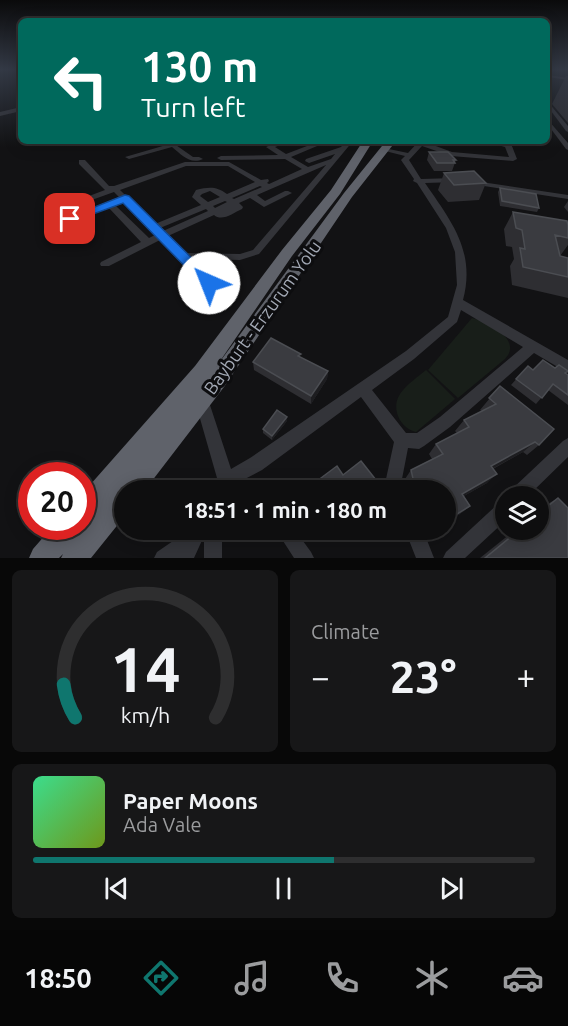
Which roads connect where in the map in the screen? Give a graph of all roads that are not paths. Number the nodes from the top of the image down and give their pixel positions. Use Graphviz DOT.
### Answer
graph roads {
  1 [pos="550,107"];
  2 [pos="18,110"];
  3 [pos="0,114"];
  4 [pos="550,125"];
  5 [pos="568,130"];
  6 [pos="278,144"];
  7 [pos="315,144"];
  8 [pos="347,144"];
  9 [pos="366,144"];
  10 [pos="420,144"];
  11 [pos="427,144"];
  12 [pos="508,144"];
  13 [pos="388,145"];
  14 [pos="568,148"];
  15 [pos="343,149"];
  16 [pos="408,155"];
  17 [pos="129,157"];
  18 [pos="285,157"];
  19 [pos="334,160"];
  20 [pos="82,162"];
  21 [pos="304,168"];
  22 [pos="417,181"];
  23 [pos="264,185"];
  24 [pos="116,189"];
  25 [pos="288,193"];
  26 [pos="251,195"];
  27 [pos="568,196"];
  28 [pos="125,198"];
  29 [pos="230,200"];
  30 [pos="110,204"];
  31 [pos="206,206"];
  32 [pos="61,208"];
  33 [pos="214,212"];
  34 [pos="70,219"];
  35 [pos="159,231"];
  36 [pos="147,242"];
  37 [pos="183,256"];
  38 [pos="105,264"];
  39 [pos="209,283"];
  40 [pos="459,303"];
  41 [pos="532,347"];
  42 [pos="568,367"];
  43 [pos="363,389"];
  44 [pos="202,401"];
  45 [pos="402,440"];
  46 [pos="568,446"];
  47 [pos="139,480"];
  48 [pos="222,480"];
  49 [pos="231,480"];
  50 [pos="394,480"];
  51 [pos="528,486"];
  52 [pos="96,497"];
  53 [pos="114,511"];
  54 [pos="495,518"];
  55 [pos="58,540"];
  56 [pos="187,540"];
  57 [pos="193,540"];
  58 [pos="213,540"];
  59 [pos="292,540"];
  60 [pos="418,540"];
  61 [pos="42,558"];
  62 [pos="74,558"];
  63 [pos="163,558"];
  64 [pos="184,558"];
  65 [pos="213,558"];
  66 [pos="305,558"];
  67 [pos="425,558"];
  68 [pos="452,558"];
  1 -- 5 [label="street"];
  2 -- 3 [label="street"];
  4 -- 14 [label="street"];
  6 -- 18 [label="street"];
  7 -- 18 [label="street"];
  8 -- 15 [label="street"];
  9 -- 52 [label="highway, Bayburt - Erzurum Yolu"];
  10 -- 16 [label="street"];
  11 -- 12 [label="street"];
  13 -- 16 [label="street"];
  13 -- 44 [label="highway, Bayburt - Erzurum Yolu"];
  15 -- 19 [label="street"];
  15 -- 21 [label="street"];
  16 -- 22 [label="street"];
  17 -- 18 [label="street"];
  18 -- 21 [label="street"];
  19 -- 21 [label="street"];
  19 -- 37 [label="street"];
  20 -- 24 [label="street"];
  21 -- 23 [label="street"];
  22 -- 27 [label="street"];
  22 -- 40 [label="street"];
  23 -- 24 [label="street"];
  23 -- 26 [label="street"];
  23 -- 29 [label="street"];
  24 -- 28 [label="street"];
  24 -- 32 [label="street"];
  25 -- 26 [label="street"];
  26 -- 29 [label="street"];
  28 -- 30 [label="street"];
  28 -- 35 [label="street"];
  29 -- 31 [label="street"];
  29 -- 31 [label="street"];
  29 -- 33 [label="street"];
  30 -- 34 [label="street"];
  30 -- 36 [label="street"];
  31 -- 33 [label="street"];
  31 -- 35 [label="street"];
  33 -- 35 [label="street"];
  35 -- 36 [label="street"];
  35 -- 37 [label="street"];
  36 -- 38 [label="street"];
  37 -- 39 [label="street"];
  40 -- 41 [label="street"];
  40 -- 43 [label="street"];
  41 -- 42 [label="street"];
  41 -- 45 [label="street"];
  43 -- 45 [label="street"];
  43 -- 49 [label="street"];
  44 -- 47 [label="highway, Bayburt - Erzurum Yolu"];
  44 -- 48 [label="street"];
  45 -- 50 [label="street"];
  46 -- 51 [label="street"];
  53 -- 62 [label="highway"];
  54 -- 68 [label="street"];
  55 -- 61 [label="highway"];
  56 -- 63 [label="street"];
  57 -- 64 [label="street"];
  58 -- 65 [label="street"];
  59 -- 66 [label="street"];
  60 -- 67 [label="street"];
}
